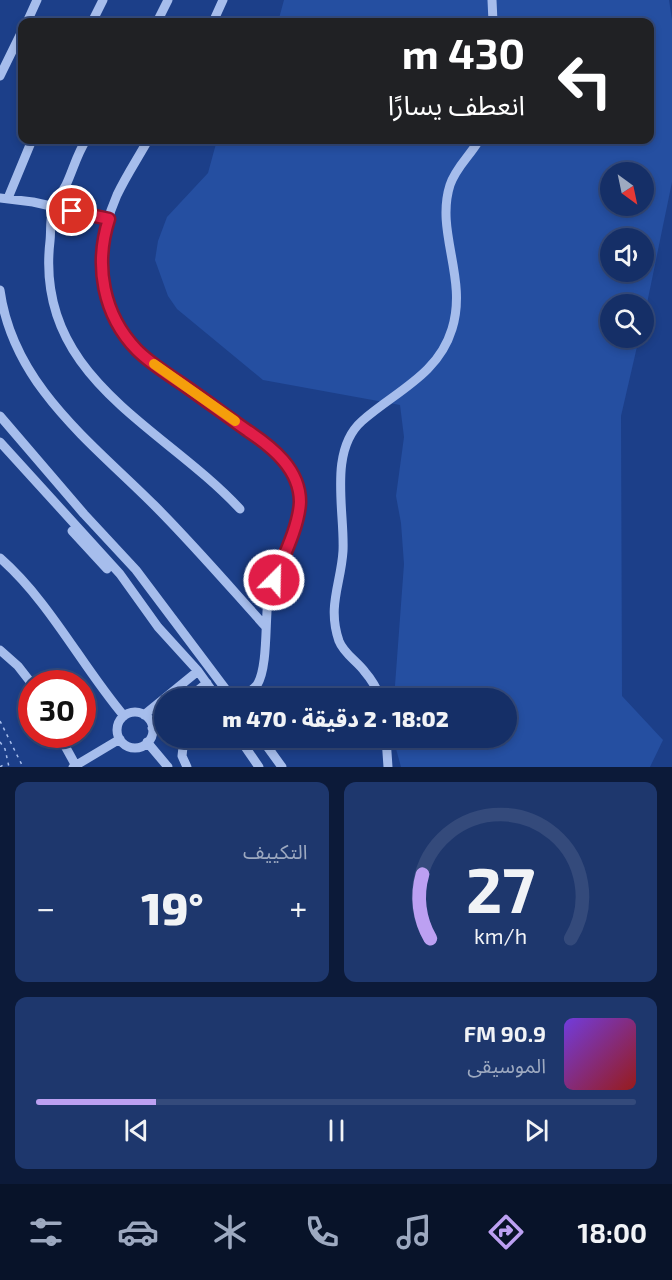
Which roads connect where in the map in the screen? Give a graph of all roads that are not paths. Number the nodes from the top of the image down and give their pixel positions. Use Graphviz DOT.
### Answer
graph roads {
  1 [pos="38,0"];
  2 [pos="103,0"];
  3 [pos="168,0"];
  4 [pos="223,0"];
  5 [pos="492,0"];
  6 [pos="29,18"];
  7 [pos="94,18"];
  8 [pos="159,18"];
  9 [pos="215,18"];
  10 [pos="493,18"];
  11 [pos="18,39"];
  12 [pos="0,76"];
  13 [pos="30,144"];
  14 [pos="84,144"];
  15 [pos="146,144"];
  16 [pos="476,144"];
  17 [pos="2,200"];
  18 [pos="54,207"];
  19 [pos="109,219"];
  20 [pos="0,290"];
  21 [pos="0,416"];
  22 [pos="0,442"];
  23 [pos="0,451"];
  24 [pos="240,509"];
  25 [pos="3,561"];
  26 [pos="0,572"];
  27 [pos="266,627"];
  28 [pos="0,650"];
  29 [pos="21,670"];
  30 [pos="196,673"];
  31 [pos="205,685"];
  32 [pos="201,688"];
  33 [pos="206,688"];
  34 [pos="208,688"];
  35 [pos="225,688"];
  36 [pos="254,688"];
  37 [pos="375,688"];
  38 [pos="144,715"];
  39 [pos="124,716"];
  40 [pos="152,728"];
  41 [pos="120,740"];
  42 [pos="147,742"];
  43 [pos="65,748"];
  44 [pos="183,748"];
  45 [pos="246,748"];
  46 [pos="252,748"];
  47 [pos="268,748"];
  48 [pos="387,748"];
  49 [pos="74,766"];
  50 [pos="168,767"];
  51 [pos="188,767"];
  52 [pos="259,767"];
  53 [pos="265,767"];
  54 [pos="282,767"];
  55 [pos="388,767"];
  1 -- 6 [label="street"];
  2 -- 7 [label="street"];
  3 -- 8 [label="street"];
  4 -- 9 [label="street"];
  5 -- 10 [label="street"];
  11 -- 12 [label="street"];
  13 -- 17 [label="street"];
  14 -- 18 [label="street"];
  15 -- 19 [label="street"];
  16 -- 37 [label="street"];
  17 -- 18 [label="street"];
  18 -- 19 [label="street"];
  18 -- 24 [label="street"];
  19 -- 27 [label="street"];
  20 -- 27 [label="street"];
  21 -- 35 [label="street"];
  22 -- 30 [label="street"];
  23 -- 30 [label="street"];
  25 -- 26 [label="street"];
  25 -- 39 [label="street"];
  27 -- 36 [label="street"];
  28 -- 29 [label="street"];
  30 -- 31 [label="street"];
  30 -- 38 [label="street"];
  31 -- 32 [label="street"];
  31 -- 33 [label="street"];
  31 -- 34 [label="street"];
  38 -- 39 [label="street"];
  38 -- 40 [label="street"];
  39 -- 41 [label="street"];
  40 -- 42 [label="street"];
  41 -- 42 [label="street"];
  41 -- 49 [label="street"];
  42 -- 50 [label="street"];
  43 -- 49 [label="street"];
  44 -- 51 [label="street"];
  45 -- 52 [label="street"];
  46 -- 53 [label="street"];
  47 -- 54 [label="street"];
  48 -- 55 [label="street"];
}
